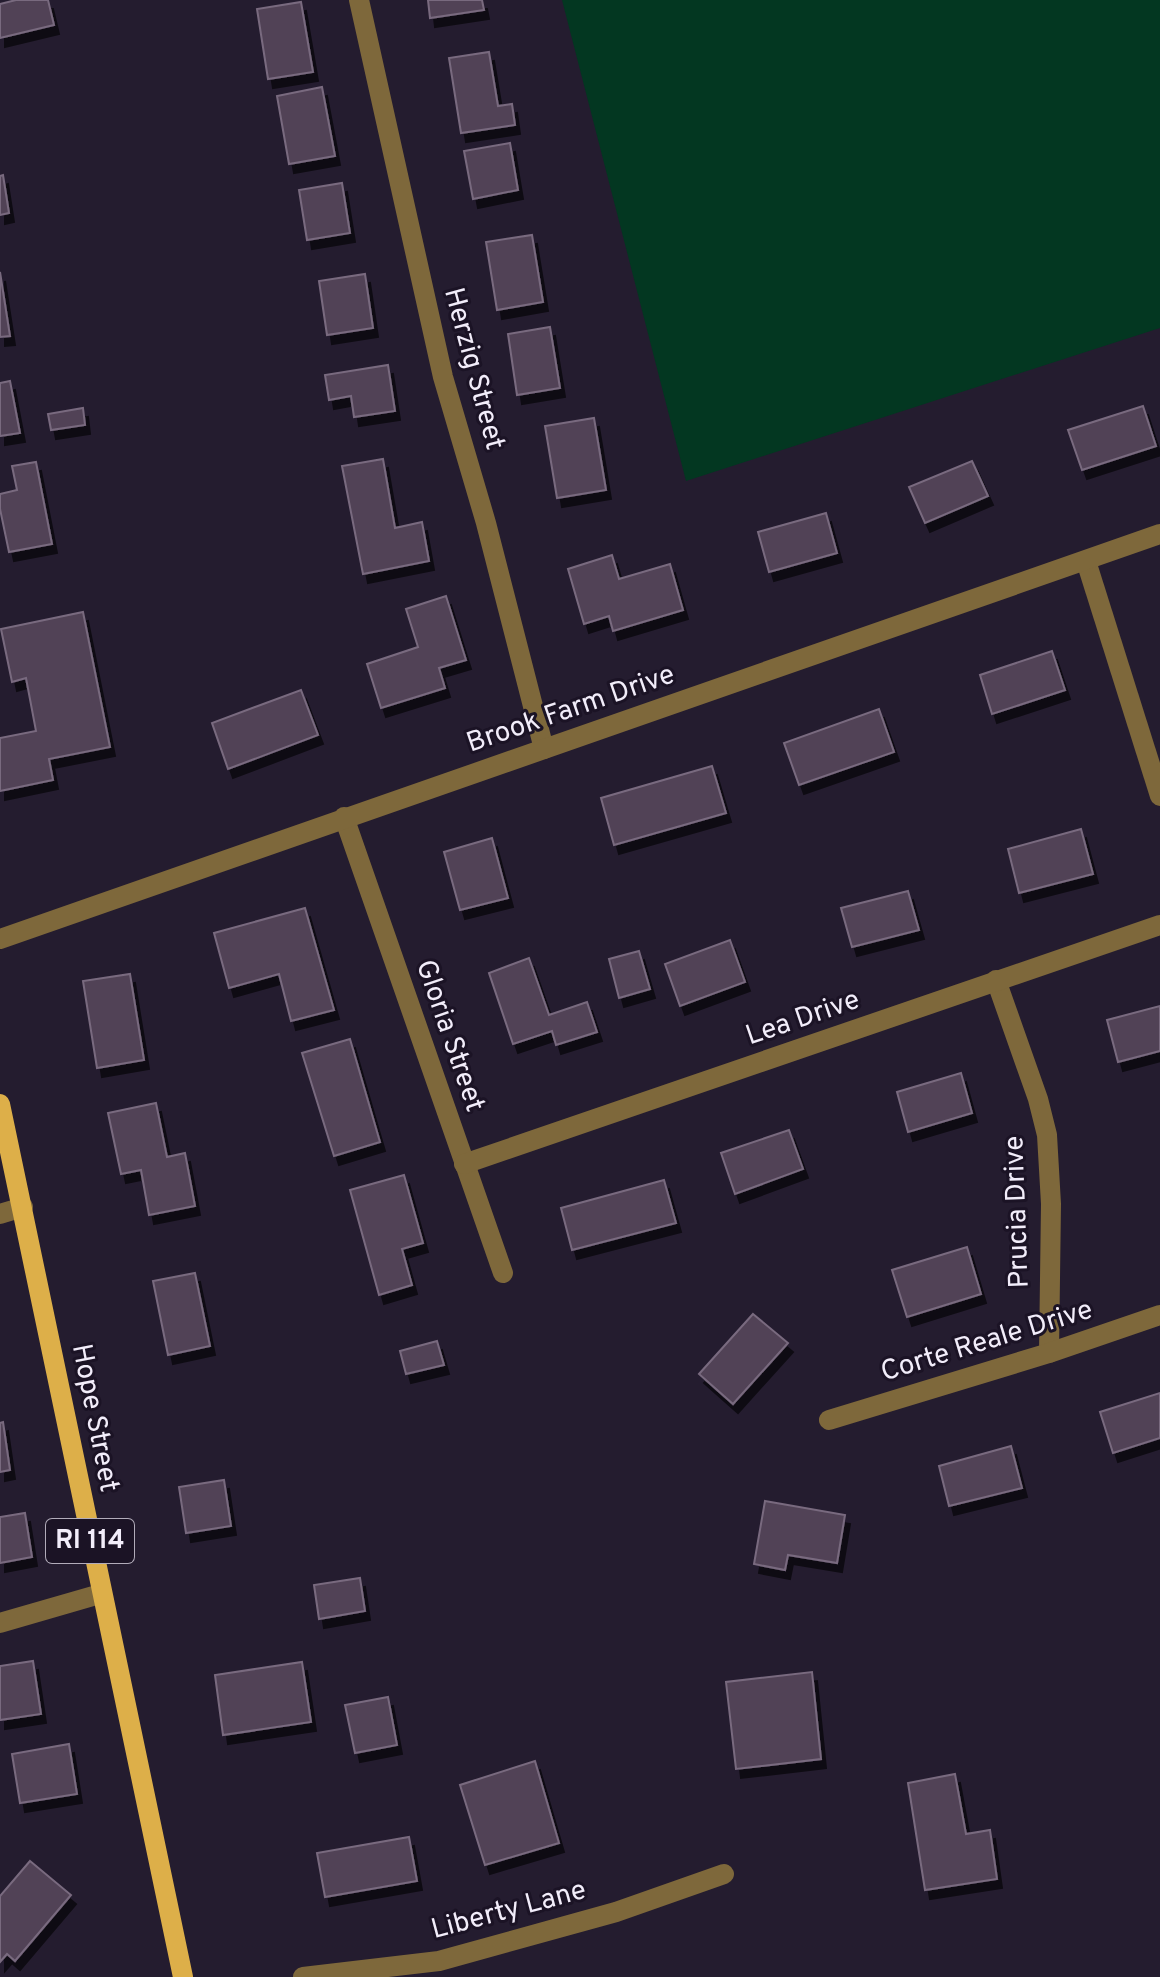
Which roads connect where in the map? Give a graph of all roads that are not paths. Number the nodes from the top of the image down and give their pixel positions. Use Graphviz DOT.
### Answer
graph roads {
  1 [pos="359,0"];
  2 [pos="1160,534"];
  3 [pos="1086,561"];
  4 [pos="544,749"];
  5 [pos="1160,796"];
  6 [pos="344,817"];
  7 [pos="1160,925"];
  8 [pos="0,939"];
  9 [pos="996,980"];
  10 [pos="0,1104"];
  11 [pos="464,1164"];
  12 [pos="23,1207"];
  13 [pos="0,1214"];
  14 [pos="503,1273"];
  15 [pos="1160,1315"];
  16 [pos="1049,1353"];
  17 [pos="829,1420"];
  18 [pos="100,1594"];
  19 [pos="0,1623"];
  20 [pos="724,1874"];
  21 [pos="183,1977"];
  22 [pos="303,1977"];
  1 -- 4 [label="street, Herzig Street"];
  2 -- 3 [label="street, Brook Farm Drive"];
  3 -- 4 [label="street, Brook Farm Drive"];
  3 -- 5 [label="street"];
  4 -- 6 [label="street, Brook Farm Drive"];
  6 -- 8 [label="street, Brook Farm Drive"];
  6 -- 11 [label="street, Gloria Street"];
  7 -- 9 [label="street, Lea Drive"];
  9 -- 11 [label="street, Lea Drive"];
  9 -- 16 [label="street, Prucia Drive"];
  10 -- 12 [label="main road, Hope Street / RI 114"];
  11 -- 14 [label="street, Gloria Street"];
  12 -- 13 [label="street"];
  12 -- 18 [label="main road, Hope Street / RI 114"];
  15 -- 16 [label="street, Corte Reale Drive"];
  16 -- 17 [label="street, Corte Reale Drive"];
  18 -- 19 [label="street"];
  18 -- 21 [label="main road, Hope Street / RI 114"];
  20 -- 22 [label="street, Liberty Lane"];
}
